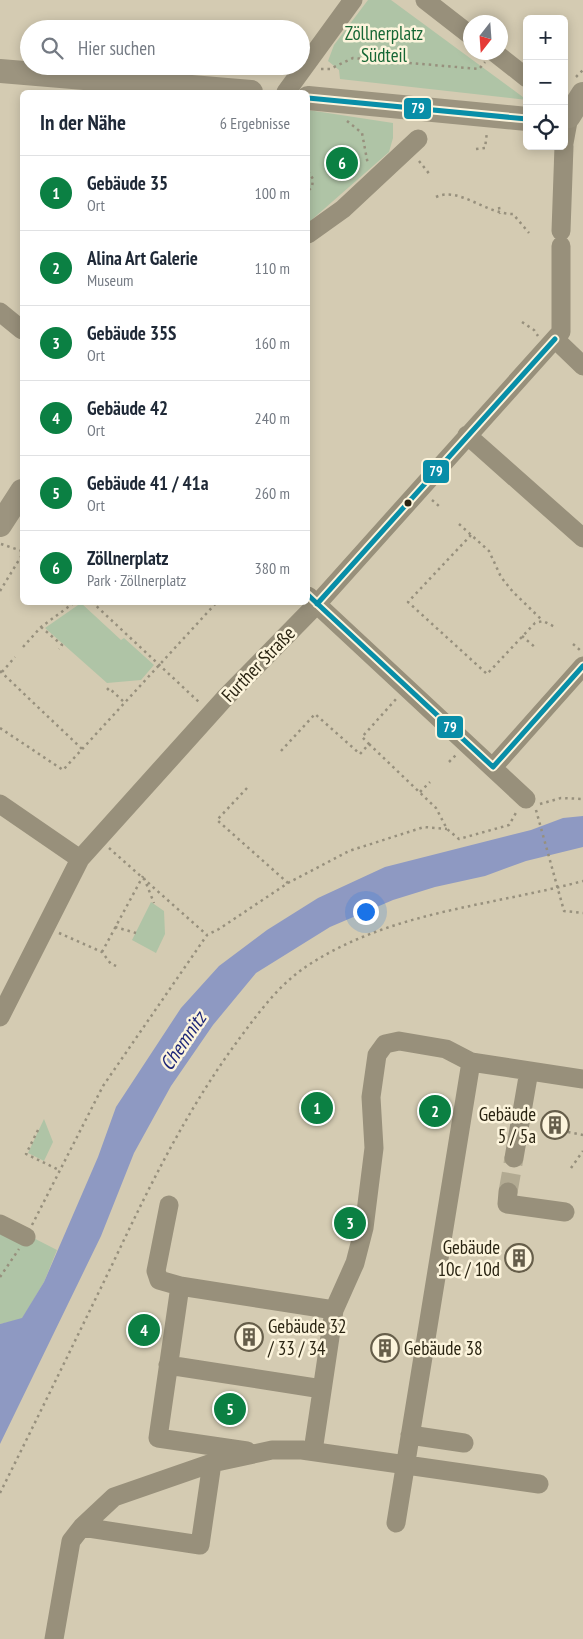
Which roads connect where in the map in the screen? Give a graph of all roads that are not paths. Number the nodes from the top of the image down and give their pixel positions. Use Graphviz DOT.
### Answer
graph roads {
  1 [pos="353,0"];
  2 [pos="425,0"];
  3 [pos="463,30"];
  4 [pos="310,58"];
  5 [pos="503,60"];
  6 [pos="0,71"];
  7 [pos="20,73"];
  8 [pos="48,75"];
  9 [pos="298,75"];
  10 [pos="523,75"];
  11 [pos="577,88"];
  12 [pos="227,90"];
  13 [pos="287,90"];
  14 [pos="310,98"];
  15 [pos="576,118"];
  16 [pos="523,119"];
  17 [pos="568,135"];
  18 [pos="418,139"];
  19 [pos="564,150"];
  20 [pos="310,233"];
  21 [pos="0,312"];
  22 [pos="20,328"];
  23 [pos="551,344"];
  24 [pos="583,366"];
  25 [pos="467,435"];
  26 [pos="20,493"];
  27 [pos="0,524"];
  28 [pos="583,538"];
  29 [pos="312,599"];
  30 [pos="307,605"];
  31 [pos="583,666"];
  32 [pos="494,767"];
  33 [pos="0,804"];
  34 [pos="526,804"];
  35 [pos="80,859"];
  36 [pos="0,1017"];
  37 [pos="471,1062"];
  38 [pos="529,1071"];
  39 [pos="583,1079"];
  40 [pos="514,1158"];
  41 [pos="508,1192"];
  42 [pos="169,1205"];
  43 [pos="565,1212"];
  44 [pos="0,1224"];
  45 [pos="26,1237"];
  46 [pos="180,1286"];
  47 [pos="334,1310"];
  48 [pos="168,1365"];
  49 [pos="322,1389"];
  50 [pos="410,1434"];
  51 [pos="464,1443"];
  52 [pos="313,1451"];
  53 [pos="259,1453"];
  54 [pos="212,1463"];
  55 [pos="405,1464"];
  56 [pos="539,1484"];
  57 [pos="396,1524"];
  58 [pos="82,1527"];
  59 [pos="54,1639"];
  1 -- 4 [label="street"];
  2 -- 3 [label="street"];
  5 -- 10 [label="street"];
  6 -- 7 [label="main road"];
  8 -- 12 [label="main road"];
  9 -- 13 [label="street"];
  11 -- 15 [label="main road"];
  14 -- 16 [label="main road"];
  15 -- 17 [label="street"];
  18 -- 20 [label="street"];
  19 -- 23 [label="street"];
  21 -- 22 [label="street"];
  23 -- 24 [label="street"];
  23 -- 25 [label="street, Further Straße"];
  25 -- 28 [label="street"];
  25 -- 29 [label="street, Further Straße"];
  26 -- 27 [label="main road"];
  29 -- 32 [label="street"];
  30 -- 35 [label="street, Further Straße"];
  31 -- 32 [label="street"];
  32 -- 34 [label="street"];
  33 -- 35 [label="street"];
  35 -- 36 [label="street, Further Straße"];
  37 -- 38 [label="street"];
  37 -- 47 [label="street"];
  37 -- 50 [label="street"];
  38 -- 39 [label="street"];
  38 -- 40 [label="street"];
  41 -- 43 [label="street"];
  42 -- 46 [label="street"];
  44 -- 45 [label="street"];
  46 -- 47 [label="street"];
  46 -- 48 [label="street"];
  47 -- 49 [label="street"];
  48 -- 49 [label="street"];
  48 -- 53 [label="street"];
  49 -- 52 [label="street"];
  50 -- 51 [label="street"];
  50 -- 55 [label="street"];
  52 -- 53 [label="street"];
  52 -- 55 [label="street"];
  53 -- 54 [label="street"];
  54 -- 58 [label="street"];
  54 -- 58 [label="street"];
  55 -- 56 [label="street"];
  55 -- 57 [label="street"];
  58 -- 59 [label="street"];
}
